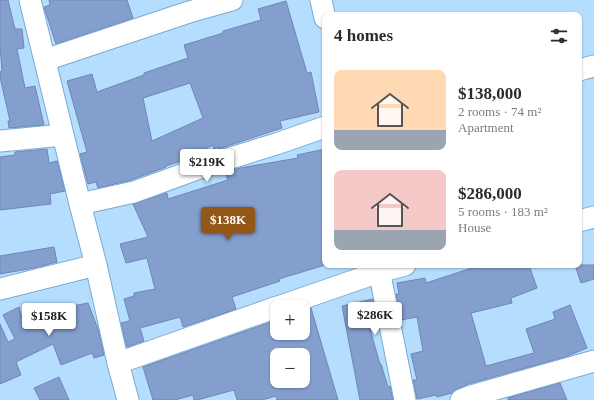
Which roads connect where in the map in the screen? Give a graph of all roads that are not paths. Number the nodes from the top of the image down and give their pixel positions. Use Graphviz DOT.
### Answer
graph roads {
  1 [pos="30,0"];
  2 [pos="232,0"];
  3 [pos="320,0"];
  4 [pos="323,12"];
  5 [pos="45,60"];
  6 [pos="594,66"];
  7 [pos="582,69"];
  8 [pos="322,128"];
  9 [pos="63,135"];
  10 [pos="0,141"];
  11 [pos="80,204"];
  12 [pos="594,217"];
  13 [pos="582,220"];
  14 [pos="96,265"];
  15 [pos="378,268"];
  16 [pos="0,289"];
  17 [pos="295,300"];
  18 [pos="270,309"];
  19 [pos="594,361"];
  20 [pos="118,363"];
  21 [pos="128,400"];
  22 [pos="405,400"];
  23 [pos="461,400"];
  1 -- 5 [label="street"];
  2 -- 5 [label="street"];
  3 -- 4 [label="street"];
  5 -- 9 [label="street"];
  6 -- 7 [label="street"];
  8 -- 11 [label="street"];
  9 -- 10 [label="street"];
  9 -- 11 [label="street"];
  11 -- 14 [label="street"];
  12 -- 13 [label="street"];
  14 -- 16 [label="street"];
  14 -- 20 [label="street"];
  15 -- 17 [label="street"];
  15 -- 22 [label="street"];
  18 -- 20 [label="street"];
  19 -- 23 [label="street"];
  20 -- 21 [label="street"];
}
